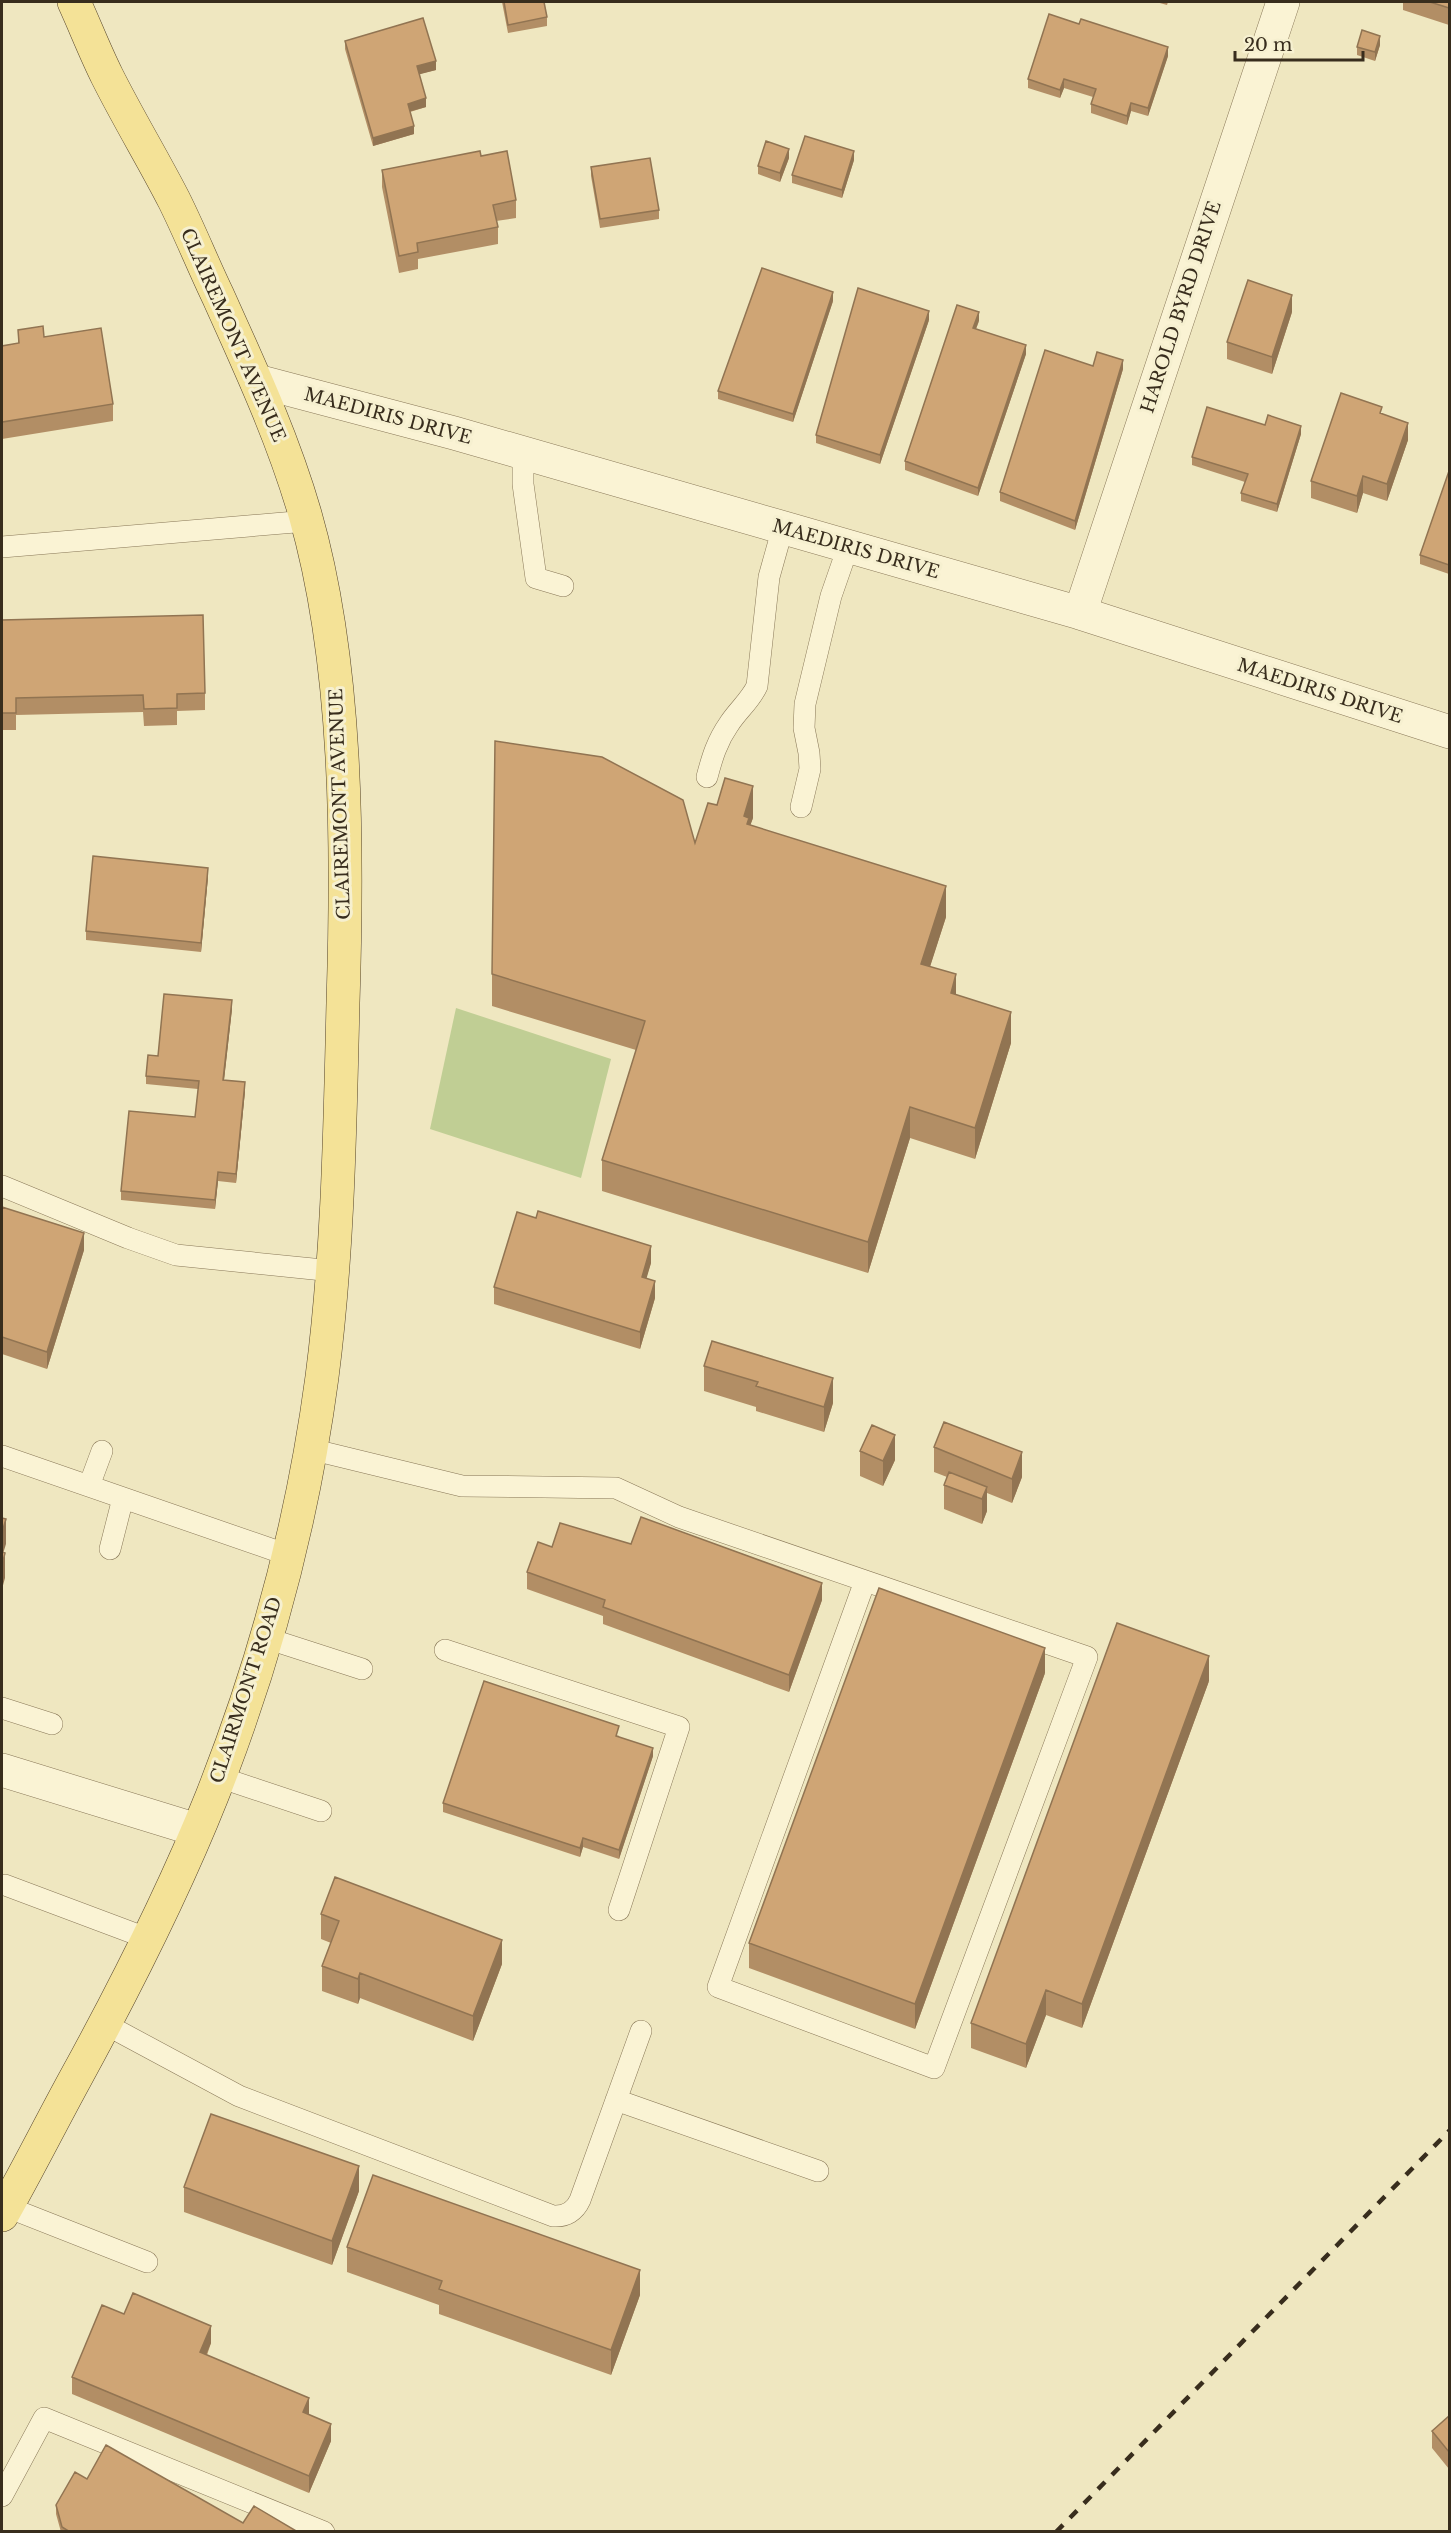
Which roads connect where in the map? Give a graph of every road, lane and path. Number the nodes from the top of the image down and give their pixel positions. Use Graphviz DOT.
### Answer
graph roads {
  1 [pos="74,2"];
  2 [pos="1283,2"];
  3 [pos="257,381"];
  4 [pos="523,454"];
  5 [pos="307,521"];
  6 [pos="783,527"];
  7 [pos="2,547"];
  8 [pos="849,547"];
  9 [pos="563,586"];
  10 [pos="1080,613"];
  11 [pos="1449,732"];
  12 [pos="707,777"];
  13 [pos="801,807"];
  14 [pos="340,1120"];
  15 [pos="2,1186"];
  16 [pos="333,1271"];
  17 [pos="310,1449"];
  18 [pos="102,1450"];
  19 [pos="2,1456"];
  20 [pos="89,1486"];
  21 [pos="123,1498"];
  22 [pos="110,1549"];
  23 [pos="288,1555"];
  24 [pos="865,1581"];
  25 [pos="266,1638"];
  26 [pos="445,1650"];
  27 [pos="362,1669"];
  28 [pos="2,1708"];
  29 [pos="52,1724"];
  30 [pos="2,1770"];
  31 [pos="219,1777"];
  32 [pos="321,1811"];
  33 [pos="197,1830"];
  34 [pos="6,1885"];
  35 [pos="619,1910"];
  36 [pos="149,1939"];
  37 [pos="105,2024"];
  38 [pos="641,2031"];
  39 [pos="616,2100"];
  40 [pos="818,2171"];
  41 [pos="3,2209"];
  42 [pos="147,2262"];
  43 [pos="2,2496"];
  44 [pos="324,2532"];
  1 -- 3 [label="main road, CLAIREMONT AVENUE"];
  2 -- 10 [label="street, HAROLD BYRD DRIVE"];
  3 -- 4 [label="street, MAEDIRIS DRIVE"];
  3 -- 5 [label="main road, CLAIREMONT AVENUE"];
  4 -- 6 [label="street, MAEDIRIS DRIVE"];
  4 -- 9 [label="lane"];
  5 -- 7 [label="lane"];
  5 -- 14 [label="main road, CLAIREMONT AVENUE"];
  6 -- 8 [label="street, MAEDIRIS DRIVE"];
  6 -- 12 [label="lane"];
  8 -- 10 [label="street, MAEDIRIS DRIVE"];
  8 -- 13 [label="lane"];
  10 -- 11 [label="street, MAEDIRIS DRIVE"];
  14 -- 16 [label="main road, CLAIRMONT ROAD"];
  15 -- 16 [label="lane"];
  16 -- 17 [label="main road, CLAIRMONT ROAD"];
  17 -- 23 [label="main road, CLAIRMONT ROAD"];
  17 -- 24 [label="lane"];
  18 -- 20 [label="lane"];
  19 -- 20 [label="lane"];
  20 -- 21 [label="lane"];
  21 -- 22 [label="lane"];
  21 -- 23 [label="lane"];
  23 -- 25 [label="main road, CLAIRMONT ROAD"];
  24 -- 24 [label="lane"];
  25 -- 27 [label="lane"];
  25 -- 31 [label="main road, CLAIRMONT ROAD"];
  26 -- 35 [label="lane"];
  28 -- 29 [label="lane"];
  30 -- 33 [label="street"];
  31 -- 32 [label="lane"];
  31 -- 33 [label="main road, CLAIRMONT ROAD"];
  33 -- 36 [label="main road, CLAIRMONT ROAD"];
  34 -- 36 [label="lane"];
  36 -- 37 [label="main road, CLAIRMONT ROAD"];
  37 -- 39 [label="lane"];
  37 -- 41 [label="main road, CLAIRMONT ROAD"];
  38 -- 39 [label="lane"];
  39 -- 40 [label="lane"];
  41 -- 42 [label="lane"];
  43 -- 44 [label="lane"];
}
